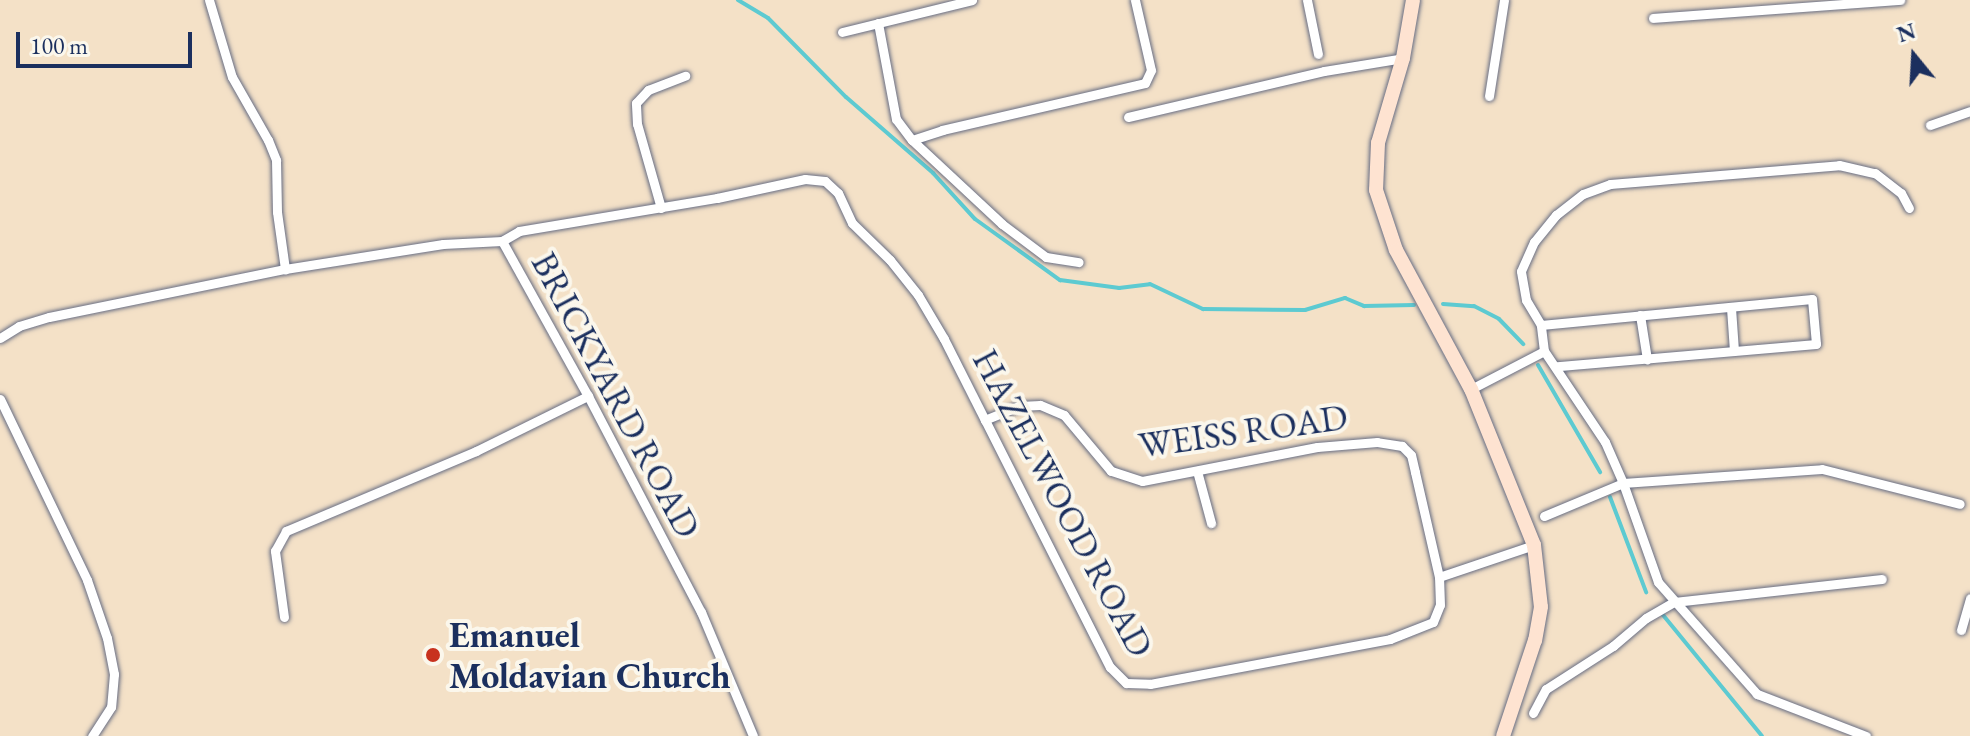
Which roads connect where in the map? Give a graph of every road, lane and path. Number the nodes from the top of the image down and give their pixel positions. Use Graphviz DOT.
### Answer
graph roads {
  1 [pos="209,0"];
  2 [pos="972,0"];
  3 [pos="1135,0"];
  4 [pos="1307,0"];
  5 [pos="1413,0"];
  6 [pos="1504,0"];
  7 [pos="1900,0"];
  8 [pos="1653,18"];
  9 [pos="878,23"];
  10 [pos="842,32"];
  11 [pos="1318,54"];
  12 [pos="1403,58"];
  13 [pos="685,76"];
  14 [pos="1489,96"];
  15 [pos="1970,111"];
  16 [pos="1128,117"];
  17 [pos="1930,125"];
  18 [pos="912,140"];
  19 [pos="661,208"];
  20 [pos="1909,208"];
  21 [pos="502,241"];
  22 [pos="1079,262"];
  23 [pos="285,269"];
  24 [pos="1731,308"];
  25 [pos="1640,315"];
  26 [pos="1541,325"];
  27 [pos="0,338"];
  28 [pos="1544,351"];
  29 [pos="1734,351"];
  30 [pos="1647,359"];
  31 [pos="1557,366"];
  32 [pos="1471,389"];
  33 [pos="588,396"];
  34 [pos="0,399"];
  35 [pos="985,420"];
  36 [pos="1197,471"];
  37 [pos="1623,483"];
  38 [pos="1960,504"];
  39 [pos="1544,516"];
  40 [pos="1211,523"];
  41 [pos="1534,545"];
  42 [pos="1439,577"];
  43 [pos="1882,579"];
  44 [pos="1970,598"];
  45 [pos="1674,602"];
  46 [pos="284,617"];
  47 [pos="1961,630"];
  48 [pos="1533,713"];
  49 [pos="92,736"];
  50 [pos="753,736"];
  51 [pos="1503,736"];
  52 [pos="1866,736"];
  1 -- 23 [label="street"];
  2 -- 9 [label="street"];
  3 -- 18 [label="street"];
  4 -- 11 [label="street"];
  5 -- 12 [label="street"];
  6 -- 14 [label="street"];
  7 -- 8 [label="street"];
  9 -- 10 [label="street"];
  9 -- 18 [label="street"];
  12 -- 16 [label="street"];
  12 -- 32 [label="street"];
  13 -- 19 [label="street"];
  15 -- 17 [label="street"];
  18 -- 22 [label="street"];
  19 -- 21 [label="street, HAZELWOOD ROAD"];
  19 -- 35 [label="street, HAZELWOOD ROAD"];
  20 -- 26 [label="street"];
  21 -- 23 [label="street, BRICKYARD ROAD"];
  21 -- 33 [label="street, BRICKYARD ROAD"];
  23 -- 27 [label="street, BRICKYARD ROAD"];
  24 -- 25 [label="street"];
  24 -- 29 [label="street"];
  24 -- 29 [label="street"];
  25 -- 26 [label="street"];
  25 -- 30 [label="street"];
  26 -- 28 [label="street"];
  28 -- 31 [label="street"];
  28 -- 32 [label="street"];
  29 -- 30 [label="street"];
  30 -- 31 [label="street"];
  31 -- 37 [label="street"];
  32 -- 41 [label="street"];
  33 -- 46 [label="street"];
  33 -- 50 [label="street, BRICKYARD ROAD"];
  34 -- 49 [label="street"];
  35 -- 36 [label="street, WEISS ROAD"];
  35 -- 42 [label="street, HAZELWOOD ROAD"];
  36 -- 40 [label="street"];
  36 -- 42 [label="street, WEISS ROAD"];
  37 -- 38 [label="street"];
  37 -- 39 [label="street"];
  37 -- 45 [label="street"];
  41 -- 42 [label="street"];
  41 -- 51 [label="street"];
  43 -- 45 [label="street"];
  44 -- 47 [label="street"];
  45 -- 48 [label="street"];
  45 -- 52 [label="street"];
}
